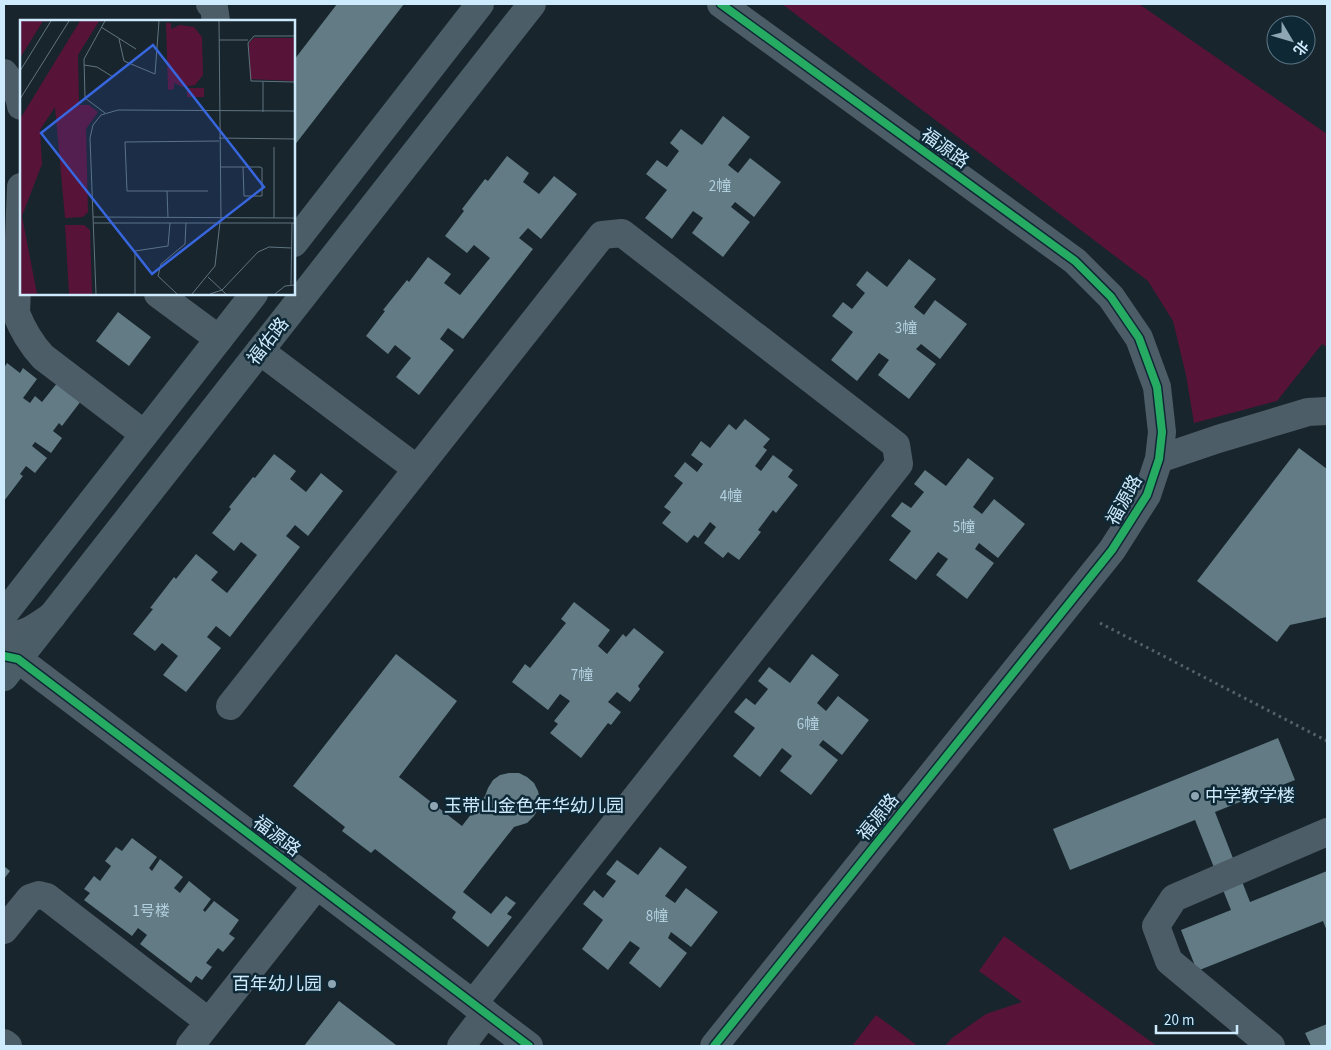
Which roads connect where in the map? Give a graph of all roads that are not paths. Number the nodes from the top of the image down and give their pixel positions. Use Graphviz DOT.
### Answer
graph roads {
  1 [pos="210,4"];
  2 [pos="480,4"];
  3 [pos="532,4"];
  4 [pos="720,4"];
  5 [pos="216,20"];
  6 [pos="4,73"];
  7 [pos="20,99"];
  8 [pos="20,212"];
  9 [pos="295,242"];
  10 [pos="159,295"];
  11 [pos="253,295"];
  12 [pos="219,339"];
  13 [pos="260,350"];
  14 [pos="1327,411"];
  15 [pos="144,434"];
  16 [pos="1159,459"];
  17 [pos="417,469"];
  18 [pos="4,614"];
  19 [pos="52,616"];
  20 [pos="4,636"];
  21 [pos="9,664"];
  22 [pos="58,689"];
  23 [pos="230,706"];
  24 [pos="1327,832"];
  25 [pos="317,885"];
  26 [pos="4,930"];
  27 [pos="480,1009"];
  28 [pos="209,1022"];
  29 [pos="4,1043"];
  30 [pos="8,1046"];
  31 [pos="190,1046"];
  32 [pos="461,1046"];
  33 [pos="529,1046"];
  34 [pos="714,1046"];
  35 [pos="1270,1046"];
  1 -- 5 [label="street"];
  2 -- 9 [label="main road"];
  3 -- 13 [label="main road, 福佑路"];
  4 -- 16 [label="street, 福源路"];
  6 -- 7 [label="street"];
  8 -- 15 [label="street"];
  10 -- 12 [label="street"];
  11 -- 12 [label="main road"];
  12 -- 15 [label="main road"];
  13 -- 17 [label="street"];
  13 -- 19 [label="main road, 福佑路"];
  14 -- 16 [label="street"];
  15 -- 18 [label="main road"];
  16 -- 34 [label="street, 福源路"];
  17 -- 23 [label="street"];
  17 -- 27 [label="street"];
  19 -- 20 [label="street"];
  19 -- 21 [label="main road, 福佑路"];
  19 -- 22 [label="street"];
  21 -- 22 [label="street, 福源路"];
  22 -- 25 [label="street, 福源路"];
  24 -- 35 [label="street"];
  25 -- 27 [label="street, 福源路"];
  25 -- 28 [label="street"];
  26 -- 28 [label="street"];
  27 -- 32 [label="street"];
  27 -- 33 [label="street, 福源路"];
  28 -- 31 [label="street"];
  29 -- 30 [label="street"];
}
